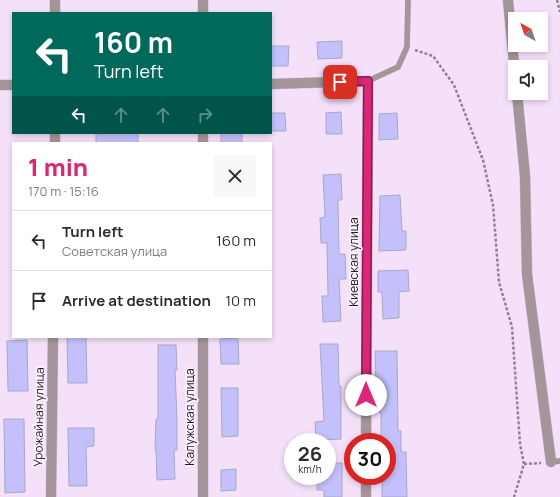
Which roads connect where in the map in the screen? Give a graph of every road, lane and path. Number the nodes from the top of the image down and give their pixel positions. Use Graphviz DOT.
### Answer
graph roads {
  1 [pos="55,0"];
  2 [pos="203,0"];
  3 [pos="408,0"];
  4 [pos="508,0"];
  5 [pos="557,0"];
  6 [pos="55,12"];
  7 [pos="203,12"];
  8 [pos="560,12"];
  9 [pos="408,47"];
  10 [pos="514,60"];
  11 [pos="368,81"];
  12 [pos="272,84"];
  13 [pos="0,85"];
  14 [pos="12,85"];
  15 [pos="518,100"];
  16 [pos="53,338"];
  17 [pos="203,338"];
  18 [pos="366,433"];
  19 [pos="556,461"];
  20 [pos="524,464"];
  21 [pos="366,485"];
  22 [pos="52,497"];
  23 [pos="202,497"];
  24 [pos="366,497"];
  25 [pos="514,497"];
  1 -- 6 [label="street"];
  2 -- 7 [label="street"];
  3 -- 9 [label="lane"];
  4 -- 10 [label="street"];
  5 -- 8 [label="path"];
  9 -- 11 [label="lane"];
  9 -- 20 [label="path"];
  11 -- 12 [label="street"];
  11 -- 18 [label="street, Киевская улица"];
  13 -- 14 [label="street"];
  15 -- 19 [label="street"];
  16 -- 22 [label="street, Урожайная улица"];
  17 -- 23 [label="street, Калужская улица"];
  19 -- 20 [label="path"];
  20 -- 25 [label="path"];
  21 -- 24 [label="street"];
}
